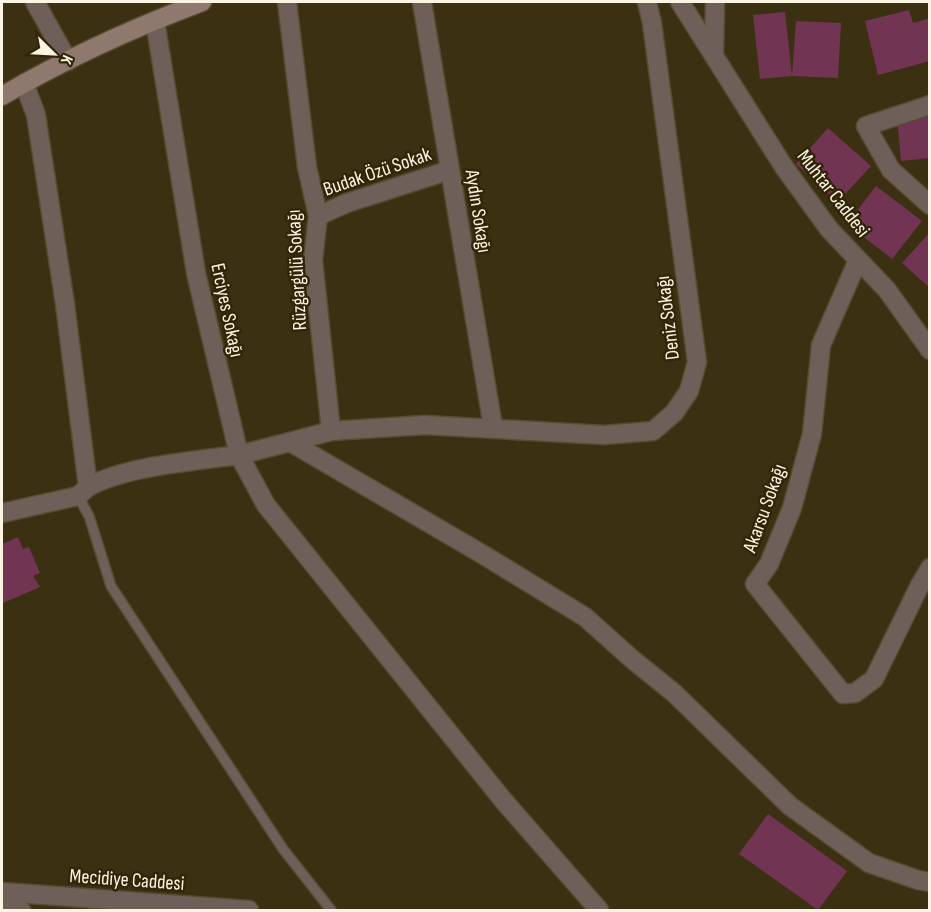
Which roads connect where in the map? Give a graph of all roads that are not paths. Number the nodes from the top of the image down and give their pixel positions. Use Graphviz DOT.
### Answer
graph roads {
  1 [pos="35,2"];
  2 [pos="202,2"];
  3 [pos="287,2"];
  4 [pos="422,2"];
  5 [pos="647,2"];
  6 [pos="680,2"];
  7 [pos="715,2"];
  8 [pos="155,21"];
  9 [pos="714,54"];
  10 [pos="68,61"];
  11 [pos="24,83"];
  12 [pos="2,96"];
  13 [pos="930,105"];
  14 [pos="450,170"];
  15 [pos="930,205"];
  16 [pos="318,216"];
  17 [pos="858,260"];
  18 [pos="928,345"];
  19 [pos="493,428"];
  20 [pos="331,431"];
  21 [pos="290,442"];
  22 [pos="239,455"];
  23 [pos="83,491"];
  24 [pos="2,513"];
  25 [pos="930,568"];
  26 [pos="930,882"];
  27 [pos="2,892"];
  28 [pos="2,901"];
  29 [pos="21,910"];
  30 [pos="249,910"];
  31 [pos="331,910"];
  32 [pos="599,910"];
  1 -- 10 [label="street"];
  2 -- 8 [label="main road"];
  3 -- 16 [label="street, Rüzgargülü Sokağı"];
  4 -- 14 [label="street, Aydın Sokağı"];
  5 -- 19 [label="street, Deniz Sokağı"];
  6 -- 9 [label="street, Muhtar Caddesi"];
  7 -- 9 [label="street"];
  8 -- 10 [label="main road"];
  8 -- 22 [label="street, Erciyes Sokağı"];
  9 -- 17 [label="street, Muhtar Caddesi"];
  10 -- 11 [label="main road"];
  11 -- 12 [label="main road"];
  11 -- 23 [label="street"];
  13 -- 15 [label="street"];
  14 -- 16 [label="street, Budak Özü Sokak"];
  14 -- 19 [label="street, Aydın Sokağı"];
  16 -- 20 [label="street, Rüzgargülü Sokağı"];
  17 -- 18 [label="street, Muhtar Caddesi"];
  17 -- 25 [label="street, Akarsu Sokağı"];
  19 -- 20 [label="street, Deniz Sokağı"];
  20 -- 21 [label="street, Deniz Sokağı"];
  21 -- 22 [label="street, Deniz Sokağı"];
  21 -- 26 [label="street"];
  22 -- 23 [label="street"];
  22 -- 32 [label="street, Erciyes Sokağı"];
  23 -- 24 [label="street"];
  23 -- 31 [label="lane"];
  27 -- 30 [label="street, Mecidiye Caddesi"];
  28 -- 29 [label="street"];
}
